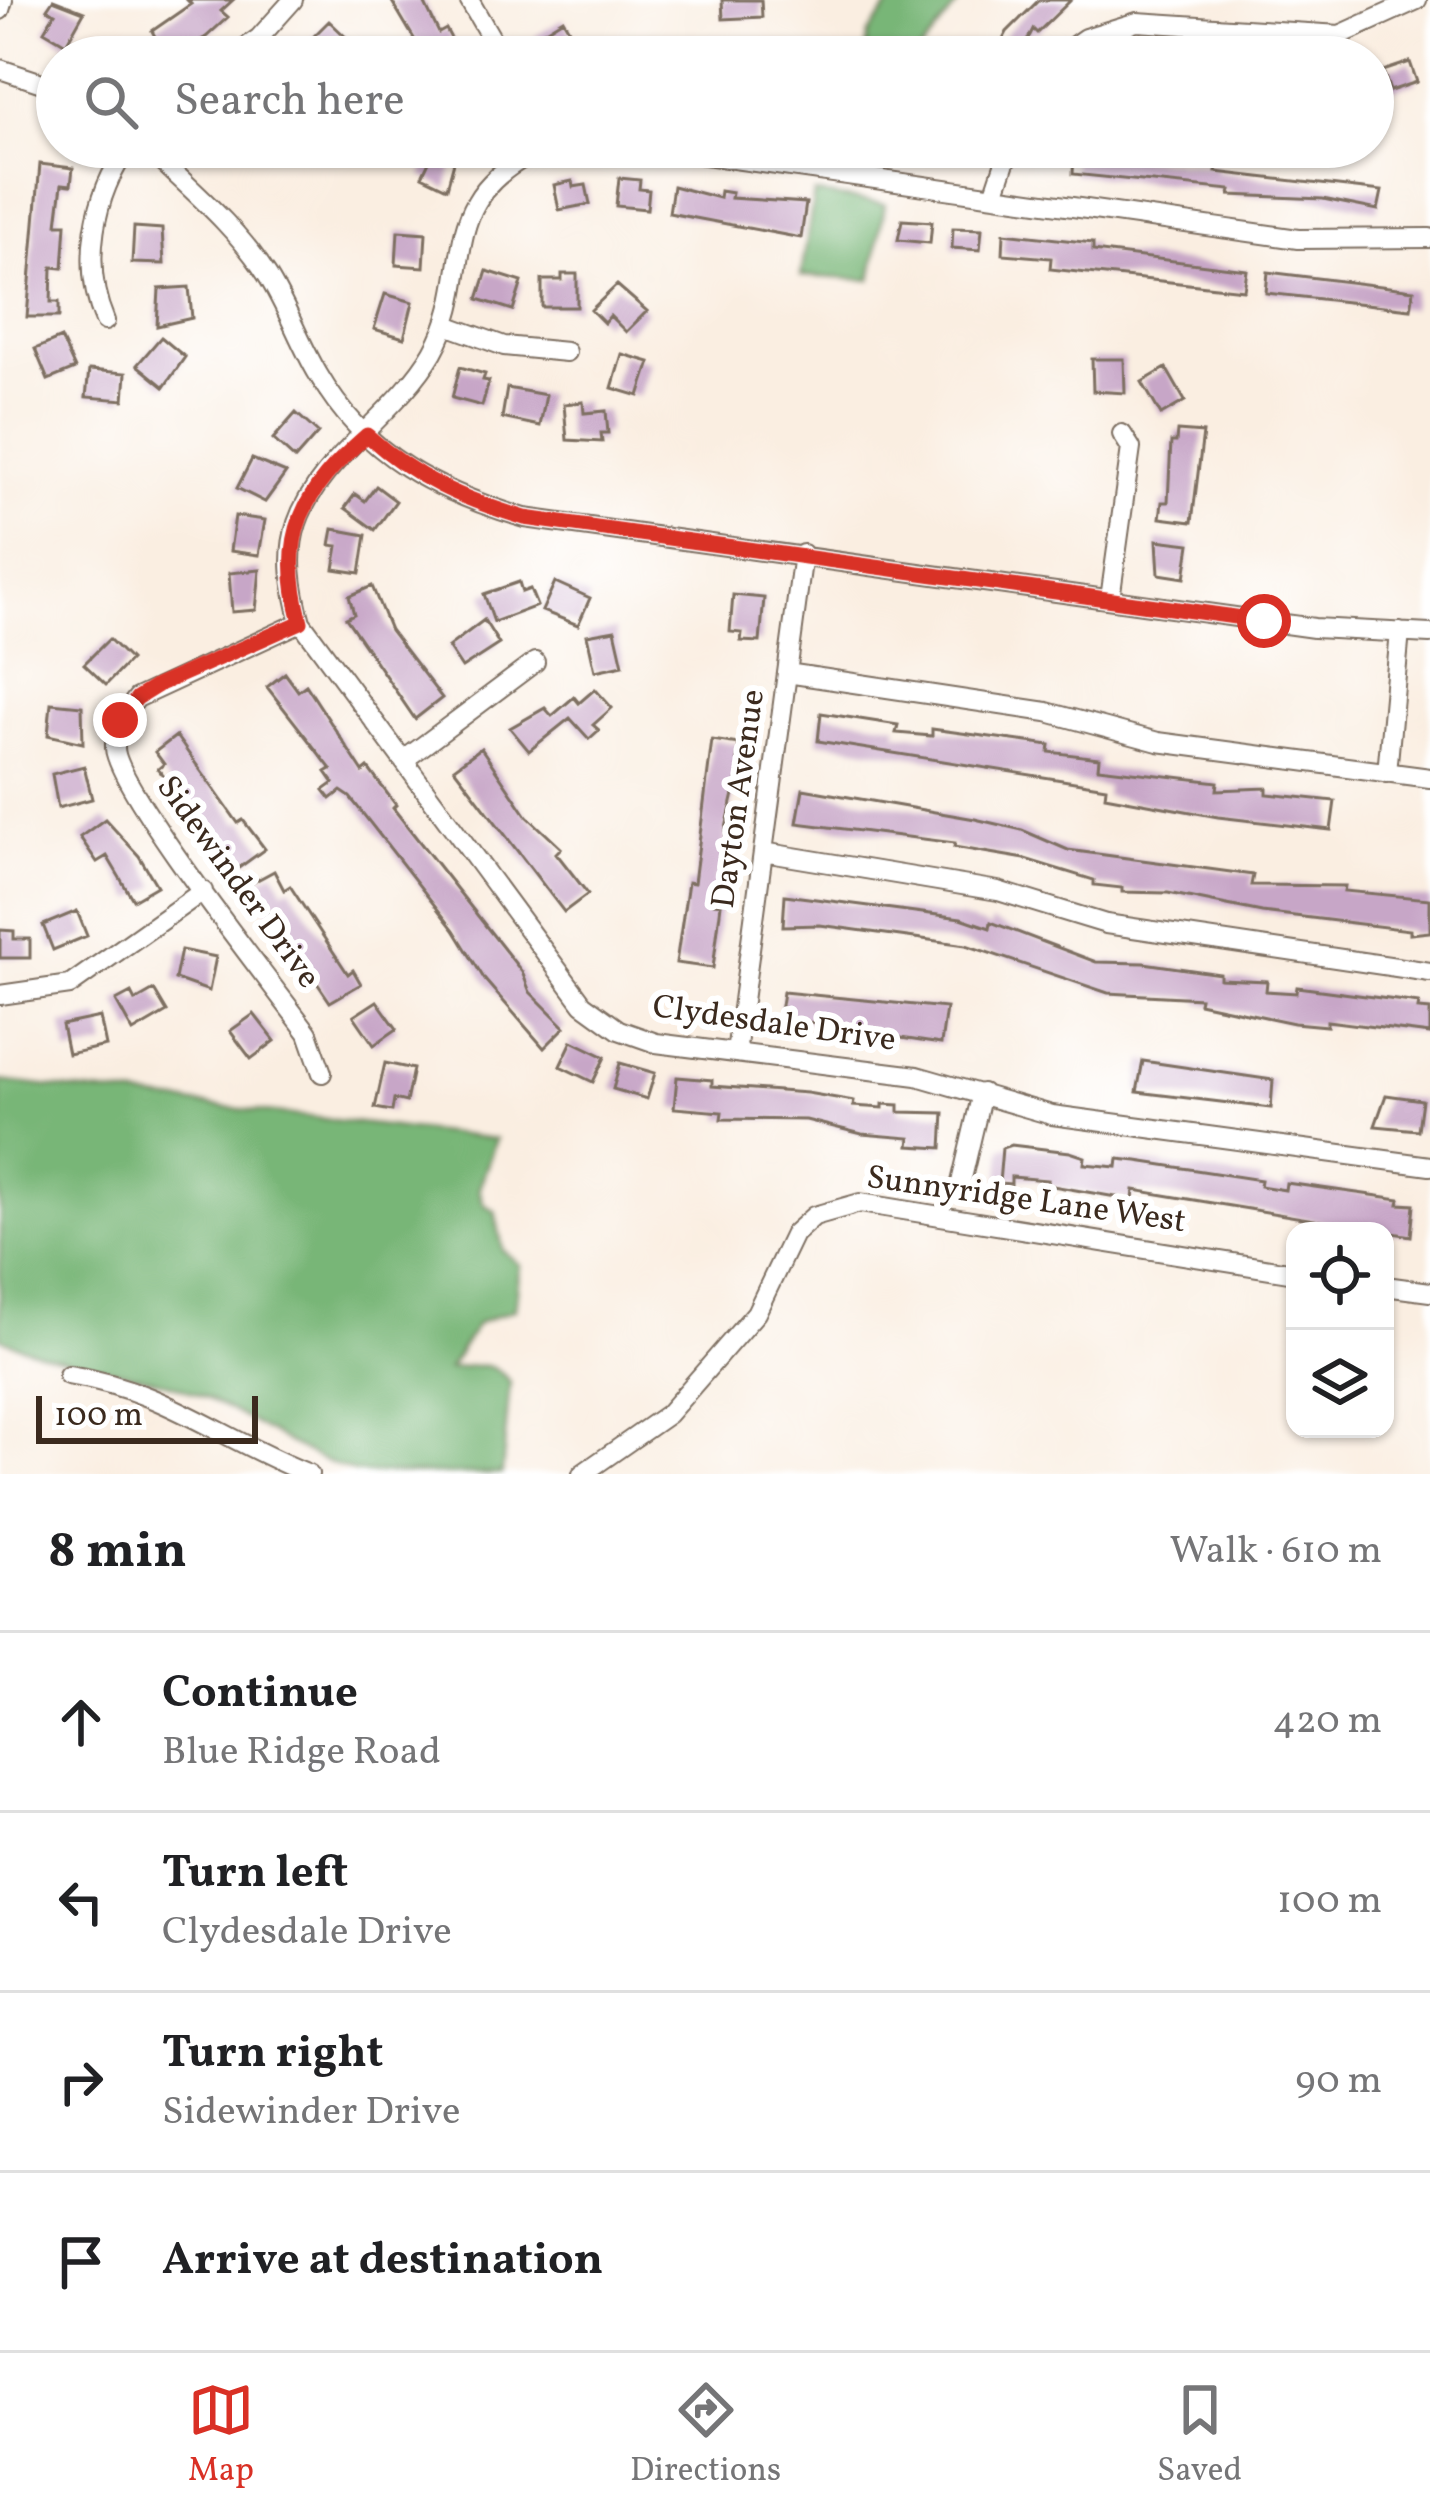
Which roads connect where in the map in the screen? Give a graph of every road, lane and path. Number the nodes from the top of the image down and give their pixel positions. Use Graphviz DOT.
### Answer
graph roads {
  1 [pos="4,0"];
  2 [pos="293,0"];
  3 [pos="469,0"];
  4 [pos="1417,0"];
  5 [pos="0,10"];
  6 [pos="261,36"];
  7 [pos="490,36"];
  8 [pos="1092,36"];
  9 [pos="0,69"];
  10 [pos="36,81"];
  11 [pos="112,168"];
  12 [pos="169,168"];
  13 [pos="513,168"];
  14 [pos="792,168"];
  15 [pos="1003,168"];
  16 [pos="994,195"];
  17 [pos="1430,238"];
  18 [pos="104,321"];
  19 [pos="446,326"];
  20 [pos="566,352"];
  21 [pos="1121,434"];
  22 [pos="367,435"];
  23 [pos="802,554"];
  24 [pos="1110,599"];
  25 [pos="301,622"];
  26 [pos="1400,632"];
  27 [pos="1430,634"];
  28 [pos="535,662"];
  29 [pos="787,673"];
  30 [pos="404,760"];
  31 [pos="1388,773"];
  32 [pos="1430,778"];
  33 [pos="763,852"];
  34 [pos="202,890"];
  35 [pos="1430,972"];
  36 [pos="0,995"];
  37 [pos="736,1053"];
  38 [pos="322,1073"];
  39 [pos="982,1093"];
  40 [pos="1430,1166"];
  41 [pos="959,1191"];
  42 [pos="1286,1272"];
  43 [pos="1394,1287"];
  44 [pos="1430,1292"];
  45 [pos="68,1375"];
  46 [pos="309,1474"];
  47 [pos="582,1474"];
  1 -- 5 [label="street"];
  2 -- 6 [label="street"];
  3 -- 7 [label="street"];
  4 -- 8 [label="street"];
  9 -- 10 [label="street"];
  11 -- 18 [label="street"];
  12 -- 22 [label="street"];
  13 -- 19 [label="street"];
  14 -- 16 [label="street"];
  15 -- 16 [label="street"];
  16 -- 17 [label="street"];
  19 -- 20 [label="street"];
  19 -- 22 [label="street, Clydesdale Drive"];
  21 -- 24 [label="street"];
  22 -- 23 [label="street"];
  22 -- 25 [label="street, Clydesdale Drive"];
  23 -- 24 [label="street"];
  23 -- 29 [label="street, Dayton Avenue"];
  24 -- 26 [label="street"];
  25 -- 30 [label="street, Clydesdale Drive"];
  25 -- 34 [label="street, Sidewinder Drive"];
  26 -- 27 [label="street"];
  26 -- 31 [label="street"];
  28 -- 30 [label="street"];
  29 -- 31 [label="street"];
  29 -- 33 [label="street, Dayton Avenue"];
  30 -- 37 [label="street, Clydesdale Drive"];
  31 -- 32 [label="street"];
  33 -- 35 [label="street"];
  33 -- 37 [label="street, Dayton Avenue"];
  34 -- 36 [label="street"];
  34 -- 38 [label="street, Sidewinder Drive"];
  37 -- 39 [label="street, Clydesdale Drive"];
  39 -- 40 [label="street, Clydesdale Drive"];
  39 -- 41 [label="street"];
  42 -- 47 [label="street, Sunnyridge Lane West"];
  43 -- 44 [label="street"];
  45 -- 46 [label="street"];
}
